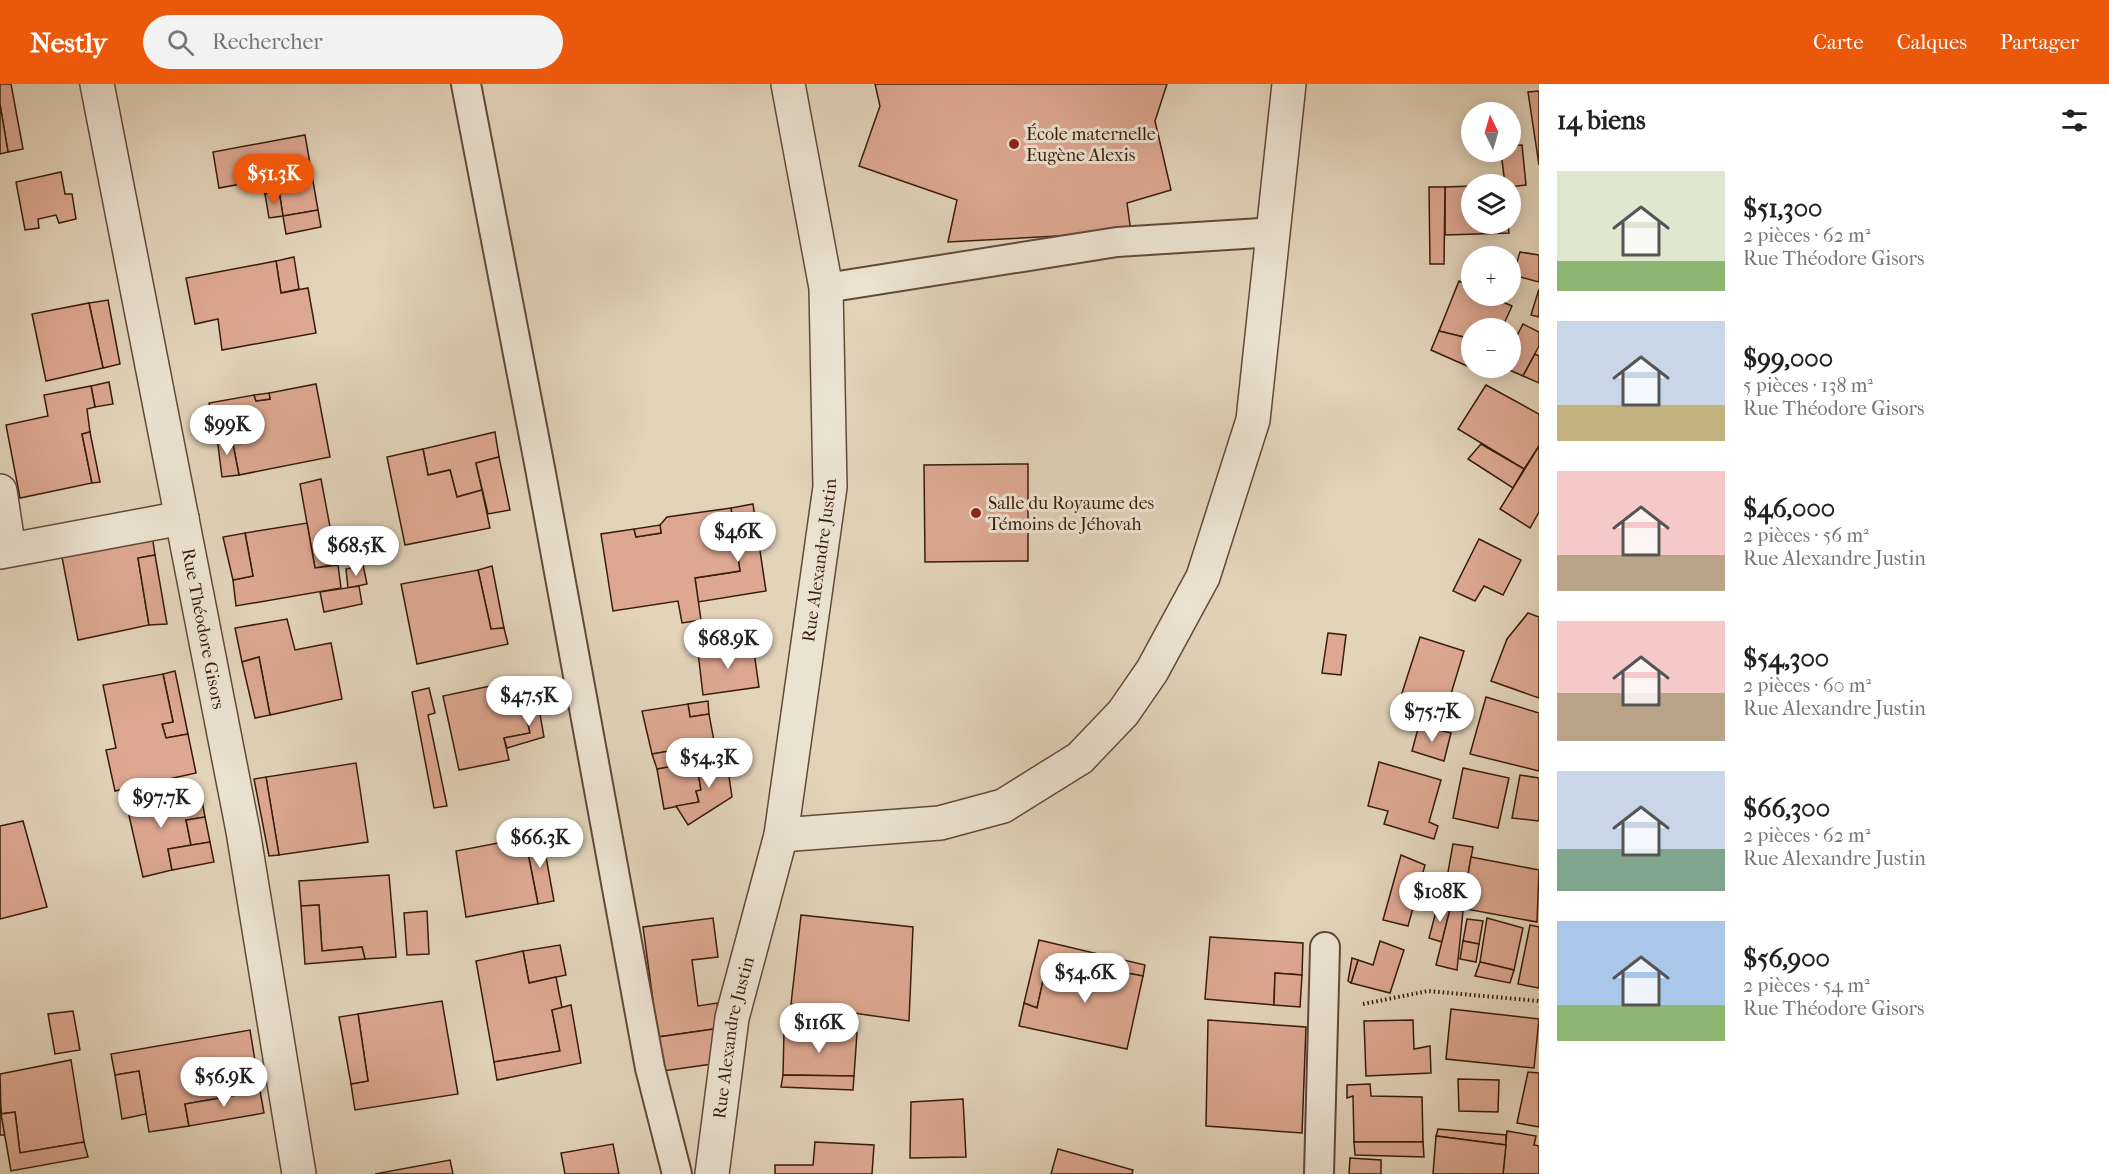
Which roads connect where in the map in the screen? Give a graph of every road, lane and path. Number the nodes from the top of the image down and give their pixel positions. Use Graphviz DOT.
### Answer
graph roads {
  1 [pos="97,84"];
  2 [pos="466,84"];
  3 [pos="788,84"];
  4 [pos="1289,84"];
  5 [pos="1275,232"];
  6 [pos="826,288"];
  7 [pos="0,491"];
  8 [pos="182,518"];
  9 [pos="5,551"];
  10 [pos="781,835"];
  11 [pos="1325,948"];
  12 [pos="1539,1001"];
  13 [pos="1324,1011"];
  14 [pos="299,1174"];
  15 [pos="677,1174"];
  16 [pos="712,1174"];
  17 [pos="1319,1174"];
  1 -- 8 [label="street, Rue Théodore Gisors"];
  2 -- 15 [label="lane"];
  3 -- 6 [label="street, Rue Alexandre Justin"];
  4 -- 5 [label="street"];
  5 -- 6 [label="lane"];
  5 -- 10 [label="street"];
  6 -- 10 [label="street, Rue Alexandre Justin"];
  7 -- 9 [label="street"];
  8 -- 9 [label="street"];
  8 -- 14 [label="street, Rue Théodore Gisors"];
  10 -- 16 [label="street, Rue Alexandre Justin"];
  11 -- 13 [label="lane"];
  12 -- 13 [label="path"];
  13 -- 17 [label="lane"];
}
